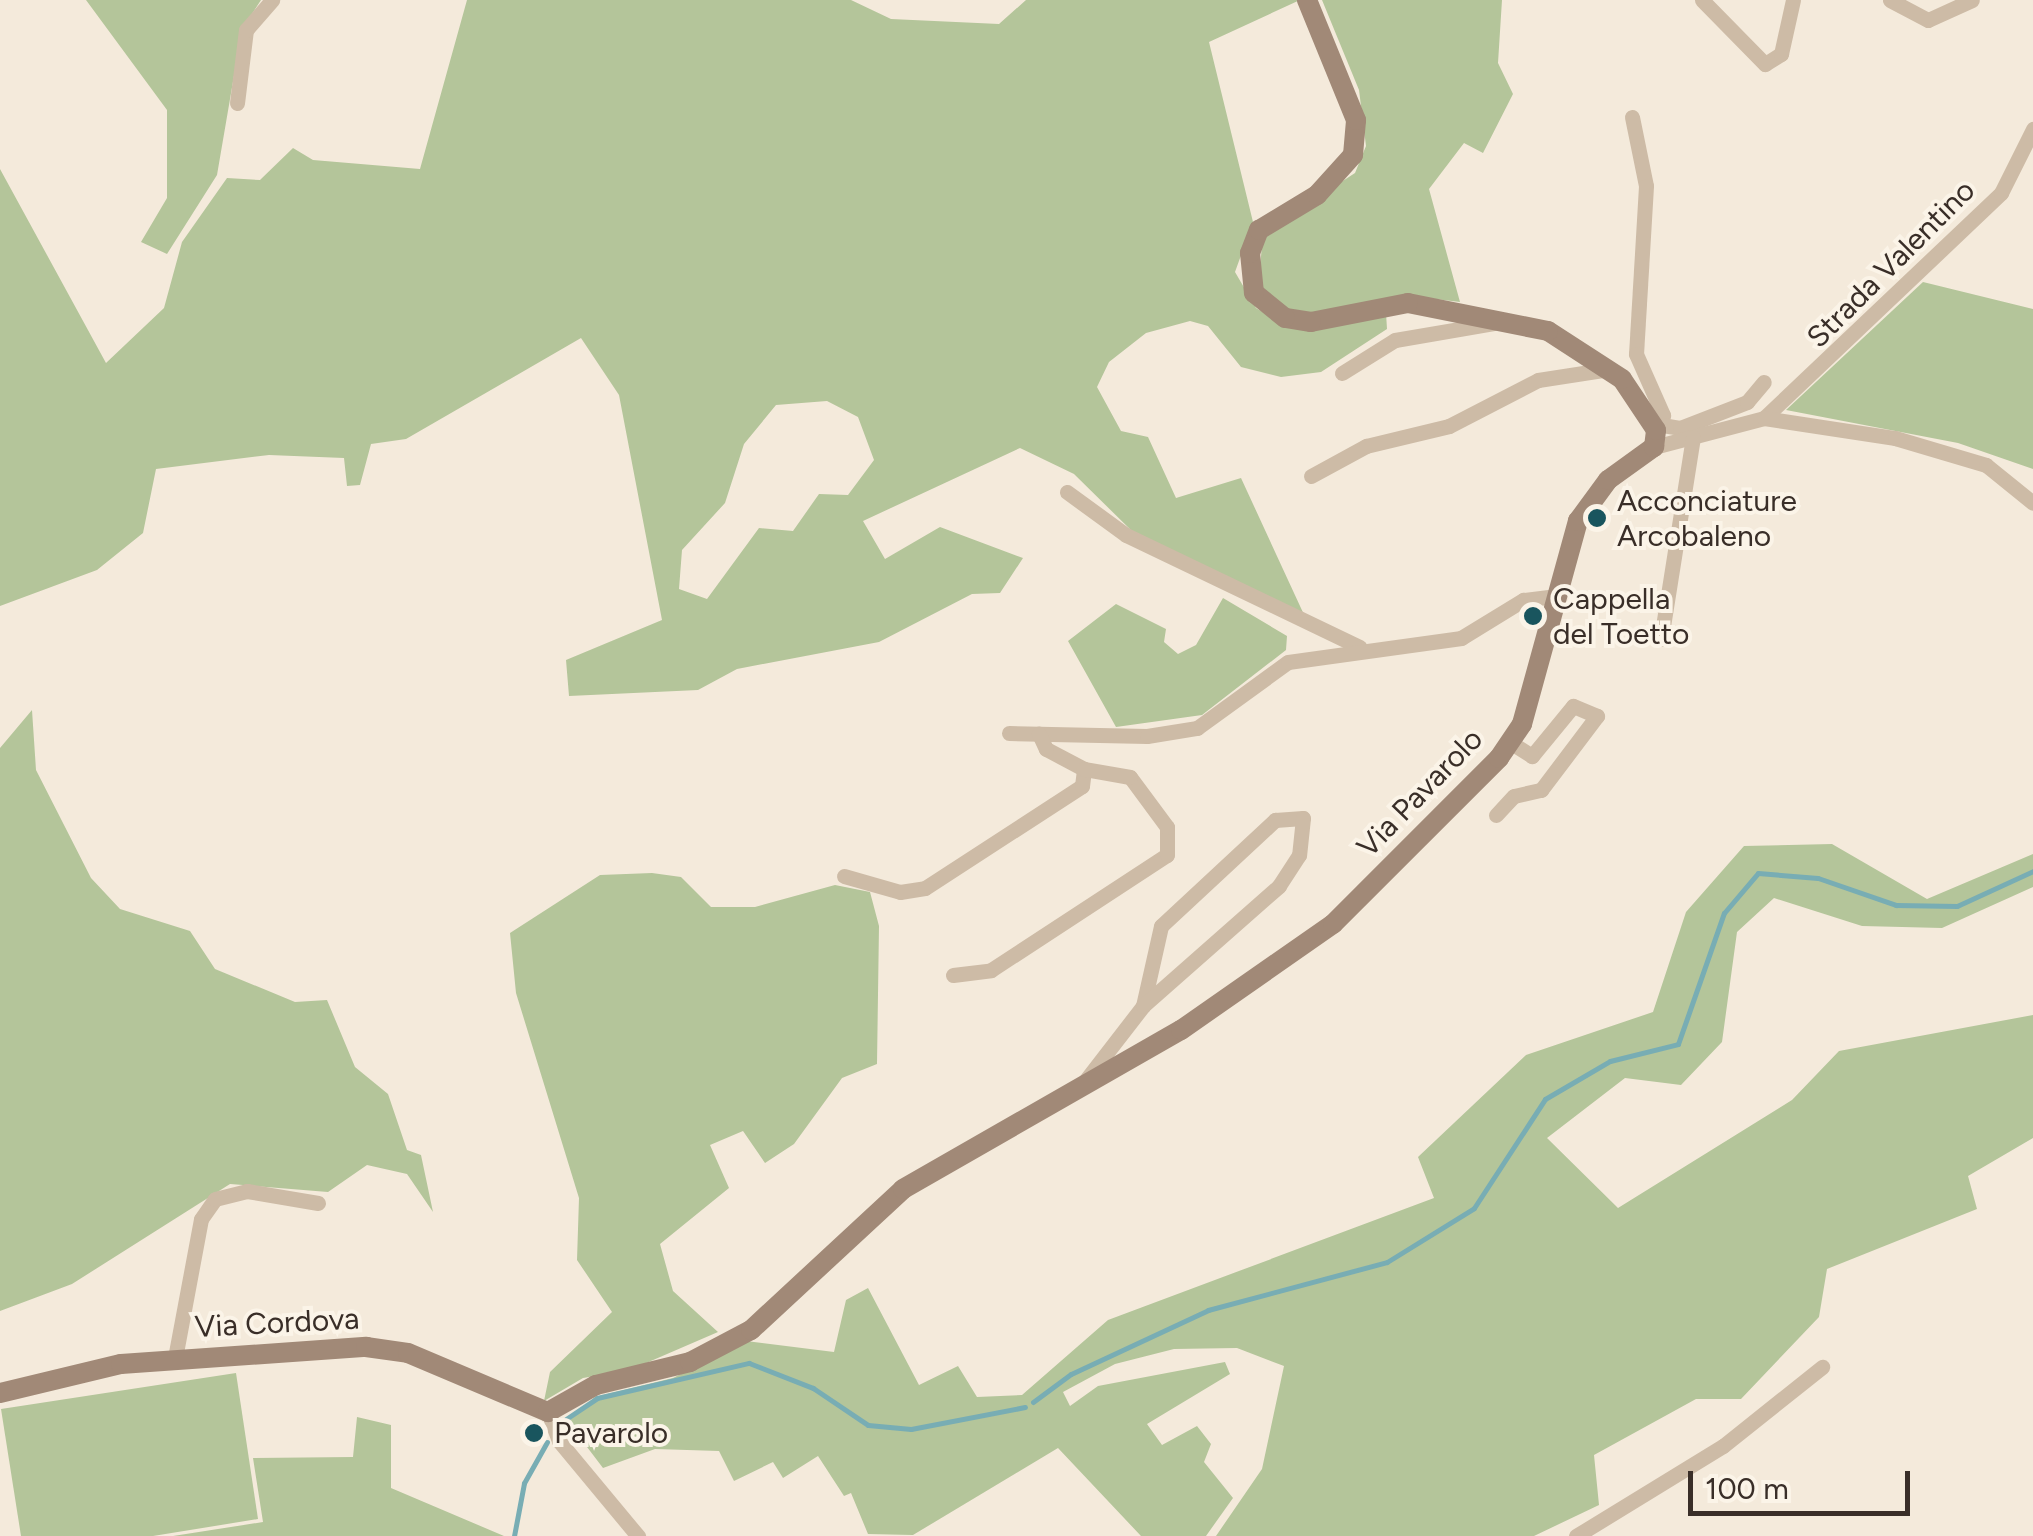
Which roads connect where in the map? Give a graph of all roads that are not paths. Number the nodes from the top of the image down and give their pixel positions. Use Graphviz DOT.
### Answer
graph roads {
  1 [pos="272,0"];
  2 [pos="1307,0"];
  3 [pos="1702,0"];
  4 [pos="1793,0"];
  5 [pos="1890,0"];
  6 [pos="1972,0"];
  7 [pos="237,103"];
  8 [pos="1632,117"];
  9 [pos="2033,129"];
  10 [pos="1512,320"];
  11 [pos="1610,369"];
  12 [pos="1342,373"];
  13 [pos="1764,382"];
  14 [pos="1764,418"];
  15 [pos="1657,434"];
  16 [pos="1693,438"];
  17 [pos="1311,476"];
  18 [pos="1067,492"];
  19 [pos="2033,502"];
  20 [pos="1557,596"];
  21 [pos="1660,639"];
  22 [pos="1364,649"];
  23 [pos="1010,733"];
  24 [pos="1039,734"];
  25 [pos="1511,743"];
  26 [pos="1084,770"];
  27 [pos="1496,815"];
  28 [pos="844,876"];
  29 [pos="953,975"];
  30 [pos="1143,1006"];
  31 [pos="1080,1088"];
  32 [pos="318,1203"];
  33 [pos="175,1358"];
  34 [pos="1822,1367"];
  35 [pos="0,1393"];
  36 [pos="548,1412"];
  37 [pos="638,1536"];
  38 [pos="1576,1536"];
  1 -- 7 [label="street"];
  2 -- 10 [label="street"];
  3 -- 4 [label="street"];
  5 -- 6 [label="street"];
  8 -- 15 [label="street"];
  9 -- 14 [label="street, Strada Valentino"];
  10 -- 11 [label="street"];
  10 -- 12 [label="street"];
  11 -- 15 [label="street"];
  11 -- 17 [label="street"];
  13 -- 15 [label="street"];
  14 -- 16 [label="street"];
  14 -- 19 [label="street"];
  15 -- 16 [label="street"];
  15 -- 20 [label="street, Via Pavarolo"];
  16 -- 21 [label="street"];
  18 -- 22 [label="street"];
  20 -- 22 [label="street"];
  20 -- 25 [label="street, Via Pavarolo"];
  22 -- 24 [label="street"];
  23 -- 24 [label="street"];
  24 -- 26 [label="street"];
  25 -- 27 [label="street"];
  25 -- 31 [label="street, Via Pavarolo"];
  26 -- 28 [label="street"];
  26 -- 29 [label="street"];
  30 -- 30 [label="street"];
  30 -- 31 [label="street"];
  31 -- 36 [label="street, Via Pavarolo"];
  32 -- 33 [label="street"];
  33 -- 35 [label="street, Via Cordova"];
  33 -- 36 [label="street, Via Cordova"];
  34 -- 38 [label="street"];
  36 -- 37 [label="street"];
}
